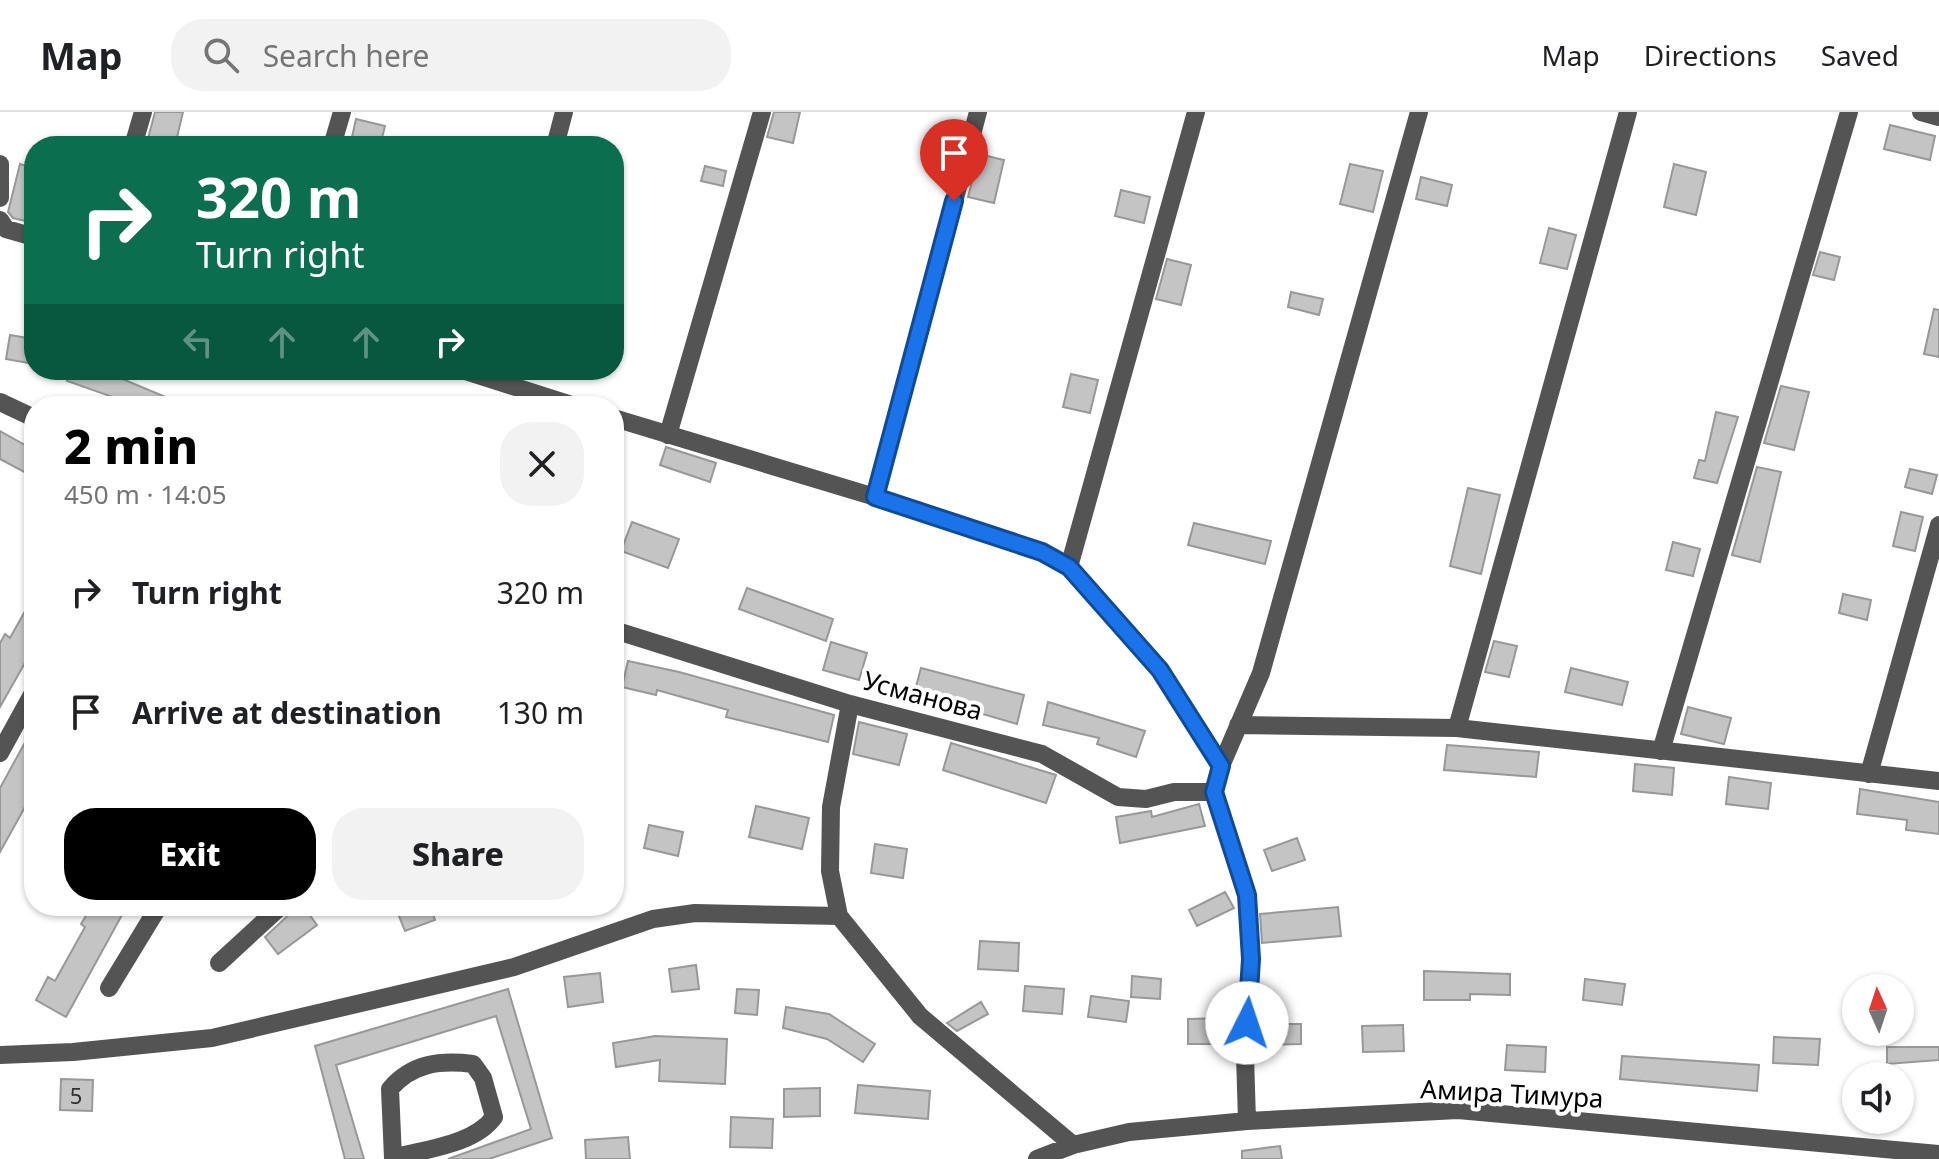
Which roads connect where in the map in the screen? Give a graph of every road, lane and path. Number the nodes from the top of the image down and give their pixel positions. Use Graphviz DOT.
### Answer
graph roads {
  1 [pos="143,112"];
  2 [pos="342,112"];
  3 [pos="564,112"];
  4 [pos="762,112"];
  5 [pos="978,112"];
  6 [pos="1196,112"];
  7 [pos="1419,112"];
  8 [pos="1628,112"];
  9 [pos="1849,112"];
  10 [pos="1921,112"];
  11 [pos="1939,117"];
  12 [pos="136,136"];
  13 [pos="335,136"];
  14 [pos="558,136"];
  15 [pos="0,164"];
  16 [pos="0,198"];
  17 [pos="0,220"];
  18 [pos="24,234"];
  19 [pos="505,380"];
  20 [pos="548,396"];
  21 [pos="0,402"];
  22 [pos="24,413"];
  23 [pos="624,421"];
  24 [pos="668,435"];
  25 [pos="875,497"];
  26 [pos="1939,525"];
  27 [pos="1069,567"];
  28 [pos="624,633"];
  29 [pos="850,704"];
  30 [pos="24,709"];
  31 [pos="1238,725"];
  32 [pos="1457,728"];
  33 [pos="1661,751"];
  34 [pos="0,753"];
  35 [pos="1221,766"];
  36 [pos="1869,774"];
  37 [pos="1939,781"];
  38 [pos="1214,792"];
  39 [pos="153,916"];
  40 [pos="270,916"];
  41 [pos="839,916"];
  42 [pos="219,963"];
  43 [pos="109,988"];
  44 [pos="0,1055"];
  45 [pos="1247,1121"];
  46 [pos="1073,1145"];
  47 [pos="1939,1154"];
  48 [pos="1045,1158"];
  49 [pos="393,1159"];
  1 -- 12 [label="street"];
  2 -- 13 [label="street"];
  3 -- 14 [label="street"];
  4 -- 24 [label="street"];
  5 -- 25 [label="street"];
  6 -- 27 [label="street"];
  7 -- 31 [label="street"];
  8 -- 32 [label="street"];
  9 -- 33 [label="street"];
  10 -- 11 [label="street"];
  15 -- 16 [label="street"];
  17 -- 18 [label="street"];
  19 -- 20 [label="street"];
  21 -- 22 [label="street"];
  23 -- 24 [label="street"];
  24 -- 25 [label="street"];
  25 -- 27 [label="street"];
  26 -- 36 [label="street"];
  27 -- 35 [label="street"];
  28 -- 29 [label="street, Усманова"];
  29 -- 38 [label="street, Усманова"];
  29 -- 41 [label="street"];
  30 -- 34 [label="street"];
  31 -- 32 [label="street"];
  31 -- 35 [label="street"];
  32 -- 33 [label="street"];
  33 -- 36 [label="street"];
  35 -- 38 [label="street"];
  36 -- 37 [label="street"];
  38 -- 45 [label="street"];
  39 -- 43 [label="street"];
  40 -- 42 [label="street"];
  41 -- 44 [label="street"];
  41 -- 46 [label="street"];
  45 -- 46 [label="street, Амира Тимура"];
  45 -- 47 [label="street, Амира Тимура"];
  46 -- 48 [label="street, Амира Тимура"];
  49 -- 49 [label="street"];
}
